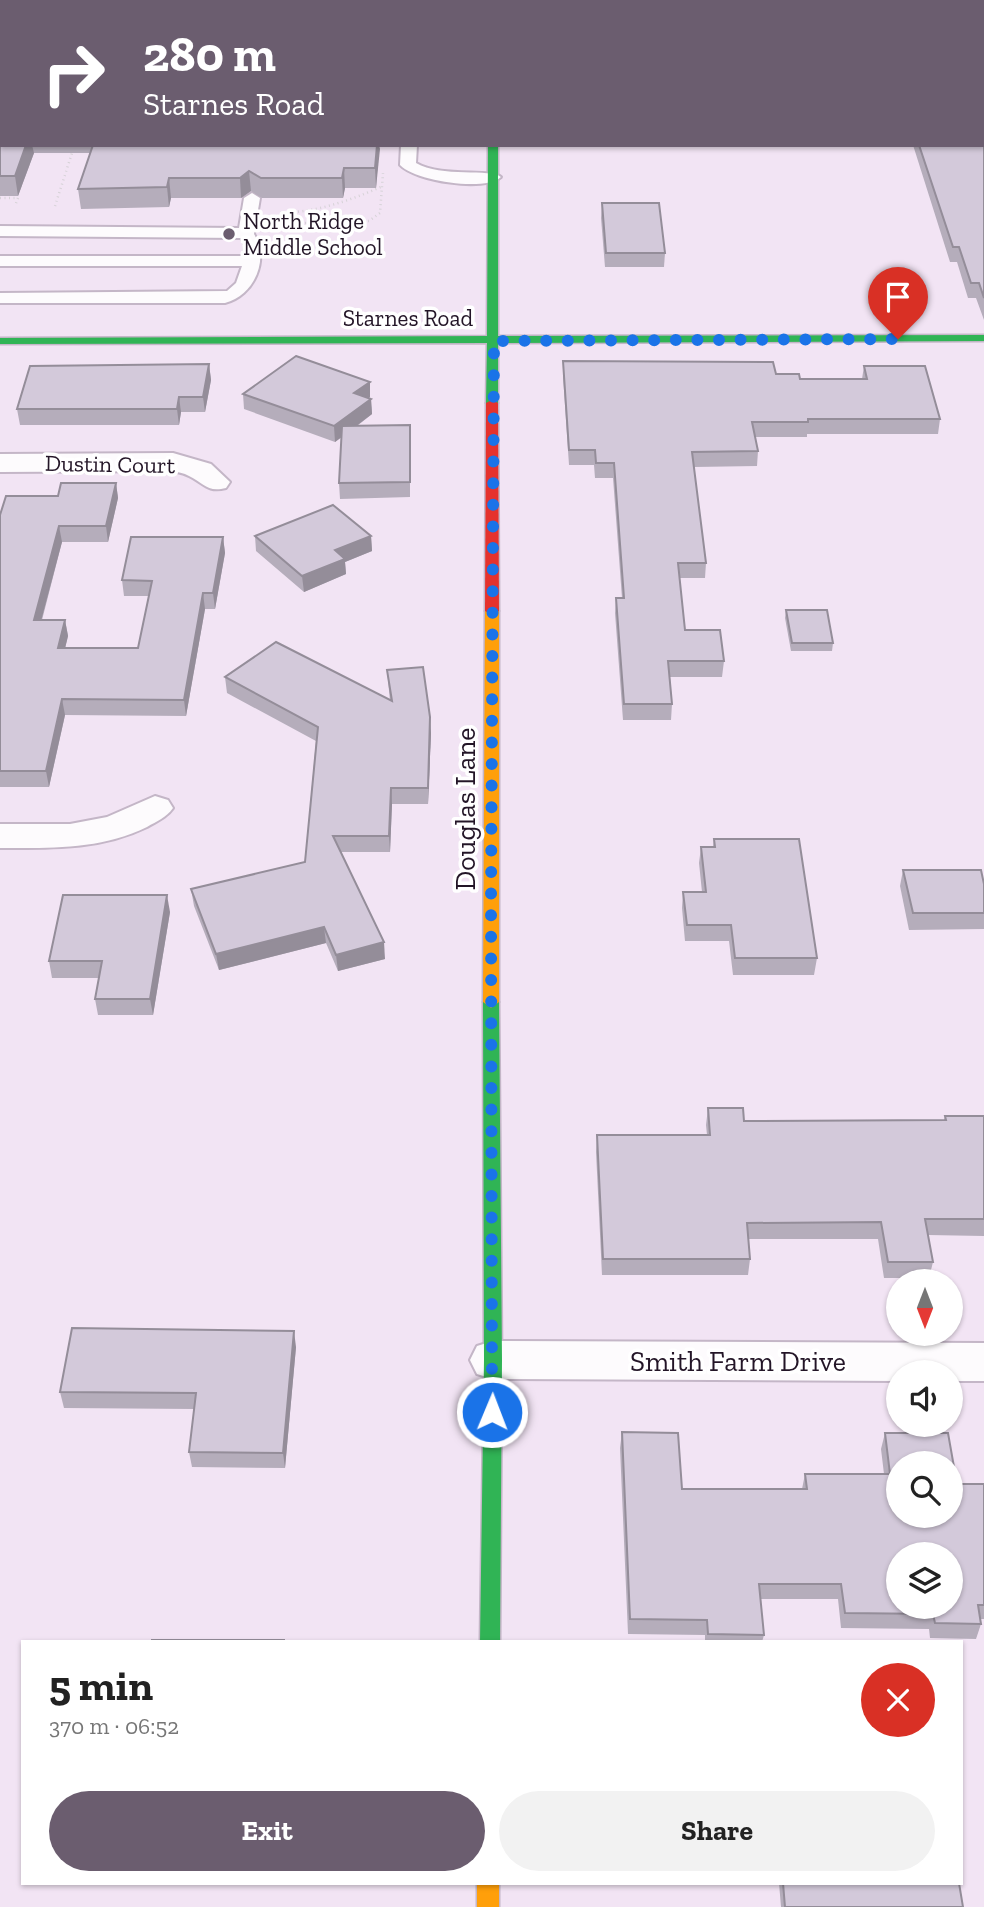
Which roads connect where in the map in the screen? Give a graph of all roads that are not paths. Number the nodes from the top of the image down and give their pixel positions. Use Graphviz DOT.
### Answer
graph roads {
  1 [pos="409,147"];
  2 [pos="493,147"];
  3 [pos="493,177"];
  4 [pos="252,198"];
  5 [pos="0,231"];
  6 [pos="246,234"];
  7 [pos="0,261"];
  8 [pos="250,261"];
  9 [pos="0,298"];
  10 [pos="984,338"];
  11 [pos="0,341"];
  12 [pos="494,341"];
  13 [pos="0,463"];
  14 [pos="215,482"];
  15 [pos="155,808"];
  16 [pos="0,836"];
  17 [pos="493,1360"];
  18 [pos="984,1362"];
  19 [pos="490,1640"];
  20 [pos="488,1885"];
  21 [pos="488,1907"];
  1 -- 3 [label="lane"];
  2 -- 3 [label="street, Douglas Lane"];
  3 -- 12 [label="street, Douglas Lane"];
  4 -- 6 [label="lane"];
  5 -- 6 [label="lane"];
  6 -- 8 [label="lane"];
  7 -- 8 [label="lane"];
  8 -- 9 [label="lane"];
  10 -- 12 [label="street, Starnes Road"];
  11 -- 12 [label="street, Starnes Road"];
  12 -- 17 [label="street, Douglas Lane"];
  13 -- 14 [label="street, Dustin Court"];
  15 -- 16 [label="street"];
  17 -- 18 [label="street, Smith Farm Drive"];
  17 -- 19 [label="street, Douglas Lane"];
  20 -- 21 [label="street"];
}
